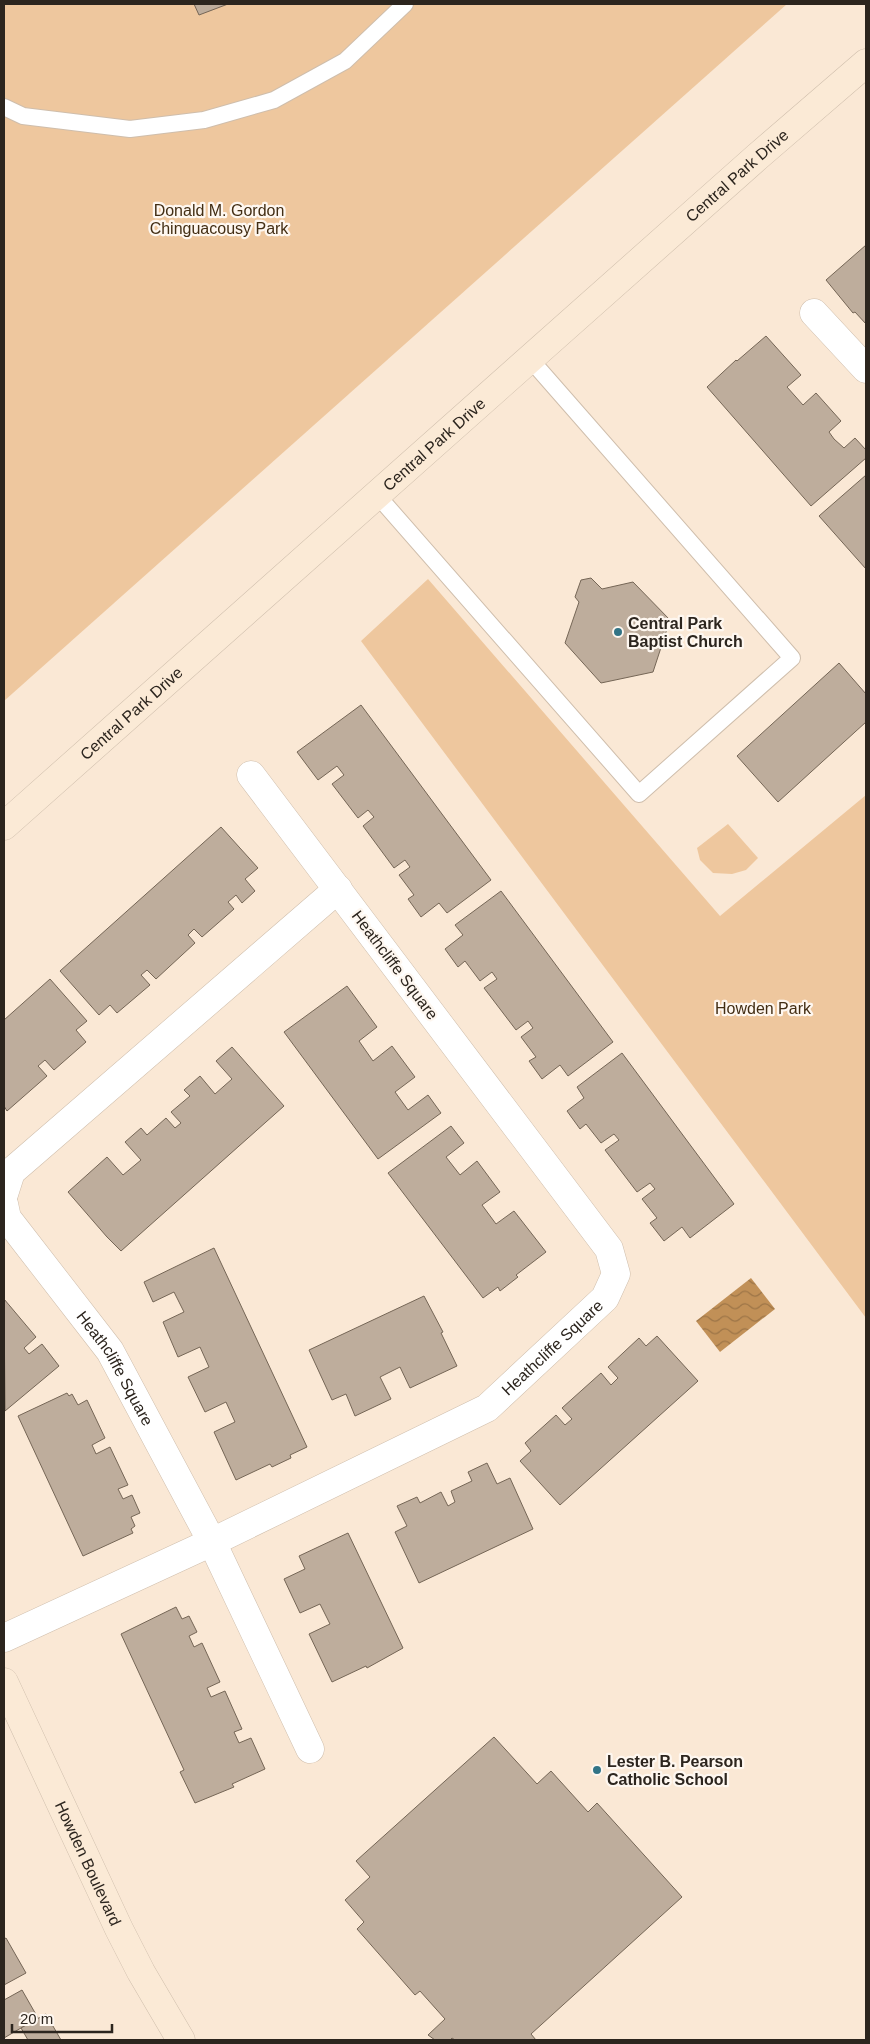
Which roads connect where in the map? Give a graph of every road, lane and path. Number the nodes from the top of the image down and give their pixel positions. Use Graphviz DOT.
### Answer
graph roads {
  1 [pos="405,4"];
  2 [pos="866,63"];
  3 [pos="4,107"];
  4 [pos="814,312"];
  5 [pos="530,359"];
  6 [pos="866,368"];
  7 [pos="377,495"];
  8 [pos="251,775"];
  9 [pos="4,826"];
  10 [pos="338,890"];
  11 [pos="4,1194"];
  12 [pos="4,1204"];
  13 [pos="212,1542"];
  14 [pos="4,1638"];
  15 [pos="4,1682"];
  16 [pos="310,1749"];
  17 [pos="182,2040"];
  1 -- 3 [label="lane"];
  2 -- 5 [label="street, Central Park Drive"];
  4 -- 6 [label="street"];
  5 -- 7 [label="street, Central Park Drive"];
  5 -- 7 [label="lane"];
  7 -- 9 [label="street, Central Park Drive"];
  8 -- 10 [label="street, Heathcliffe Square"];
  10 -- 11 [label="street"];
  10 -- 13 [label="street, Heathcliffe Square"];
  12 -- 13 [label="street, Heathcliffe Square"];
  13 -- 14 [label="street, Heathcliffe Square"];
  13 -- 16 [label="street, Heathcliffe Square"];
  15 -- 17 [label="street, Howden Boulevard"];
}
